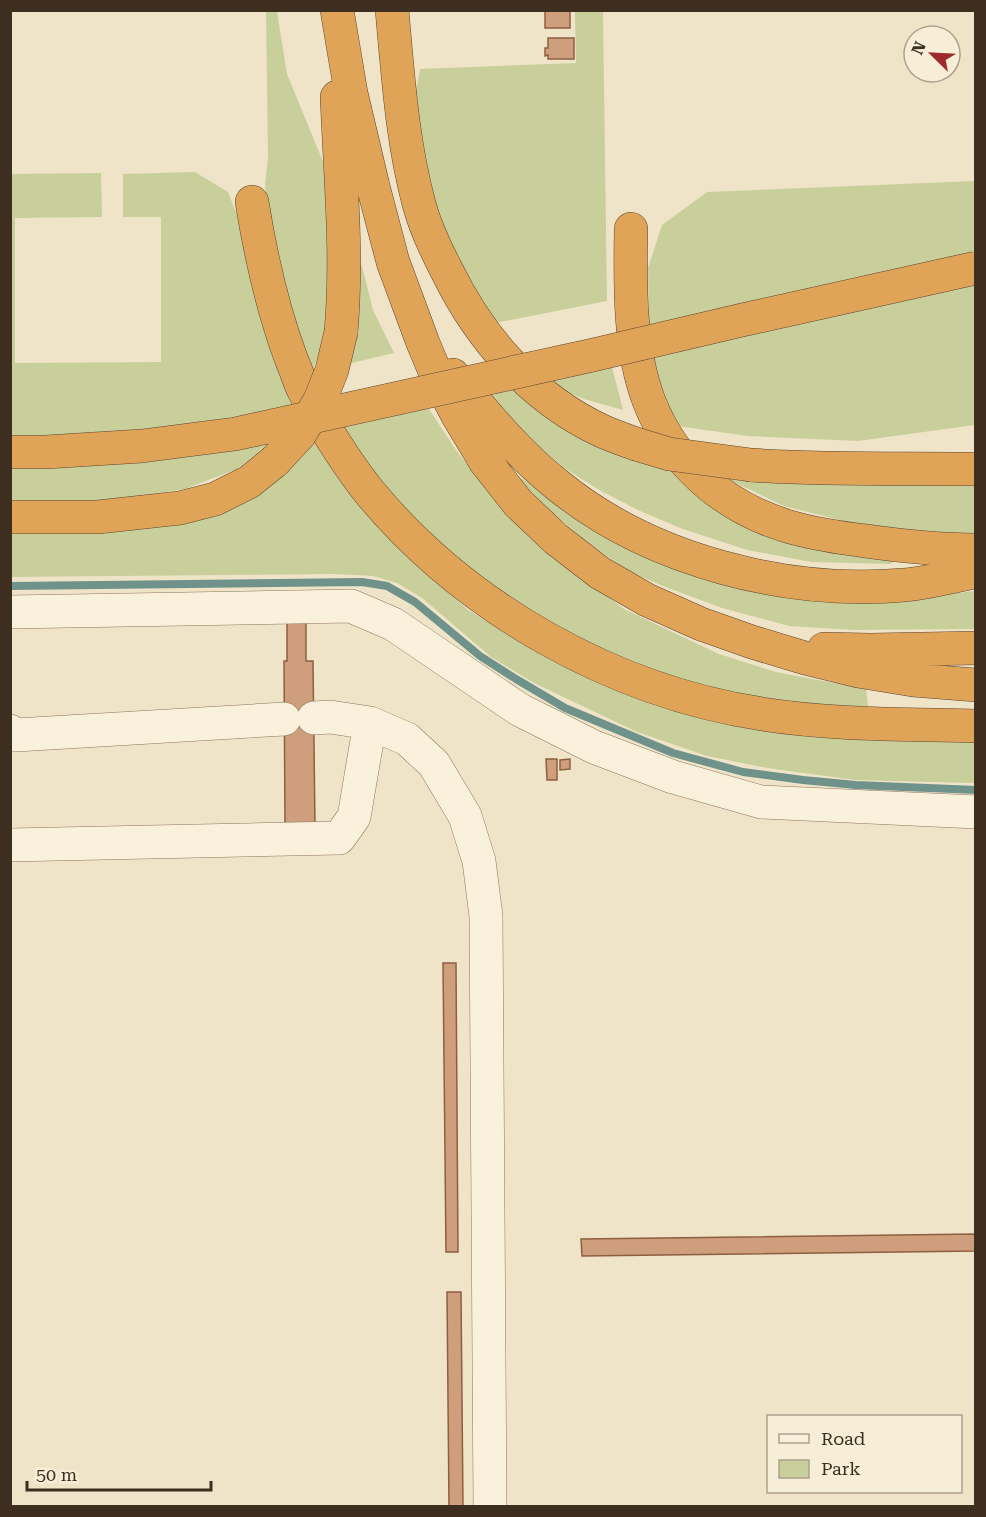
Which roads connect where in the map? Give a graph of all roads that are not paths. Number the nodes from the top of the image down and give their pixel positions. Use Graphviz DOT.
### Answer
graph roads {
  1 [pos="333,10"];
  2 [pos="337,10"];
  3 [pos="392,10"];
  4 [pos="252,202"];
  5 [pos="631,229"];
  6 [pos="975,268"];
  7 [pos="408,302"];
  8 [pos="10,452"];
  9 [pos="975,453"];
  10 [pos="898,468"];
  11 [pos="975,469"];
  12 [pos="10,517"];
  13 [pos="975,550"];
  14 [pos="975,572"];
  15 [pos="10,612"];
  16 [pos="752,642"];
  17 [pos="975,648"];
  18 [pos="975,685"];
  19 [pos="370,723"];
  20 [pos="975,726"];
  21 [pos="12,733"];
  22 [pos="975,812"];
  23 [pos="10,845"];
  24 [pos="489,1506"];
  1 -- 12 [label="highway, bridge"];
  2 -- 7 [label="highway"];
  3 -- 10 [label="highway, bridge"];
  4 -- 20 [label="highway"];
  5 -- 13 [label="highway"];
  6 -- 8 [label="highway, bridge"];
  7 -- 14 [label="highway"];
  7 -- 16 [label="highway"];
  9 -- 10 [label="highway"];
  10 -- 11 [label="highway"];
  15 -- 22 [label="street"];
  16 -- 17 [label="highway"];
  16 -- 18 [label="highway"];
  19 -- 21 [label="street"];
  19 -- 23 [label="street"];
  19 -- 24 [label="street"];
}
